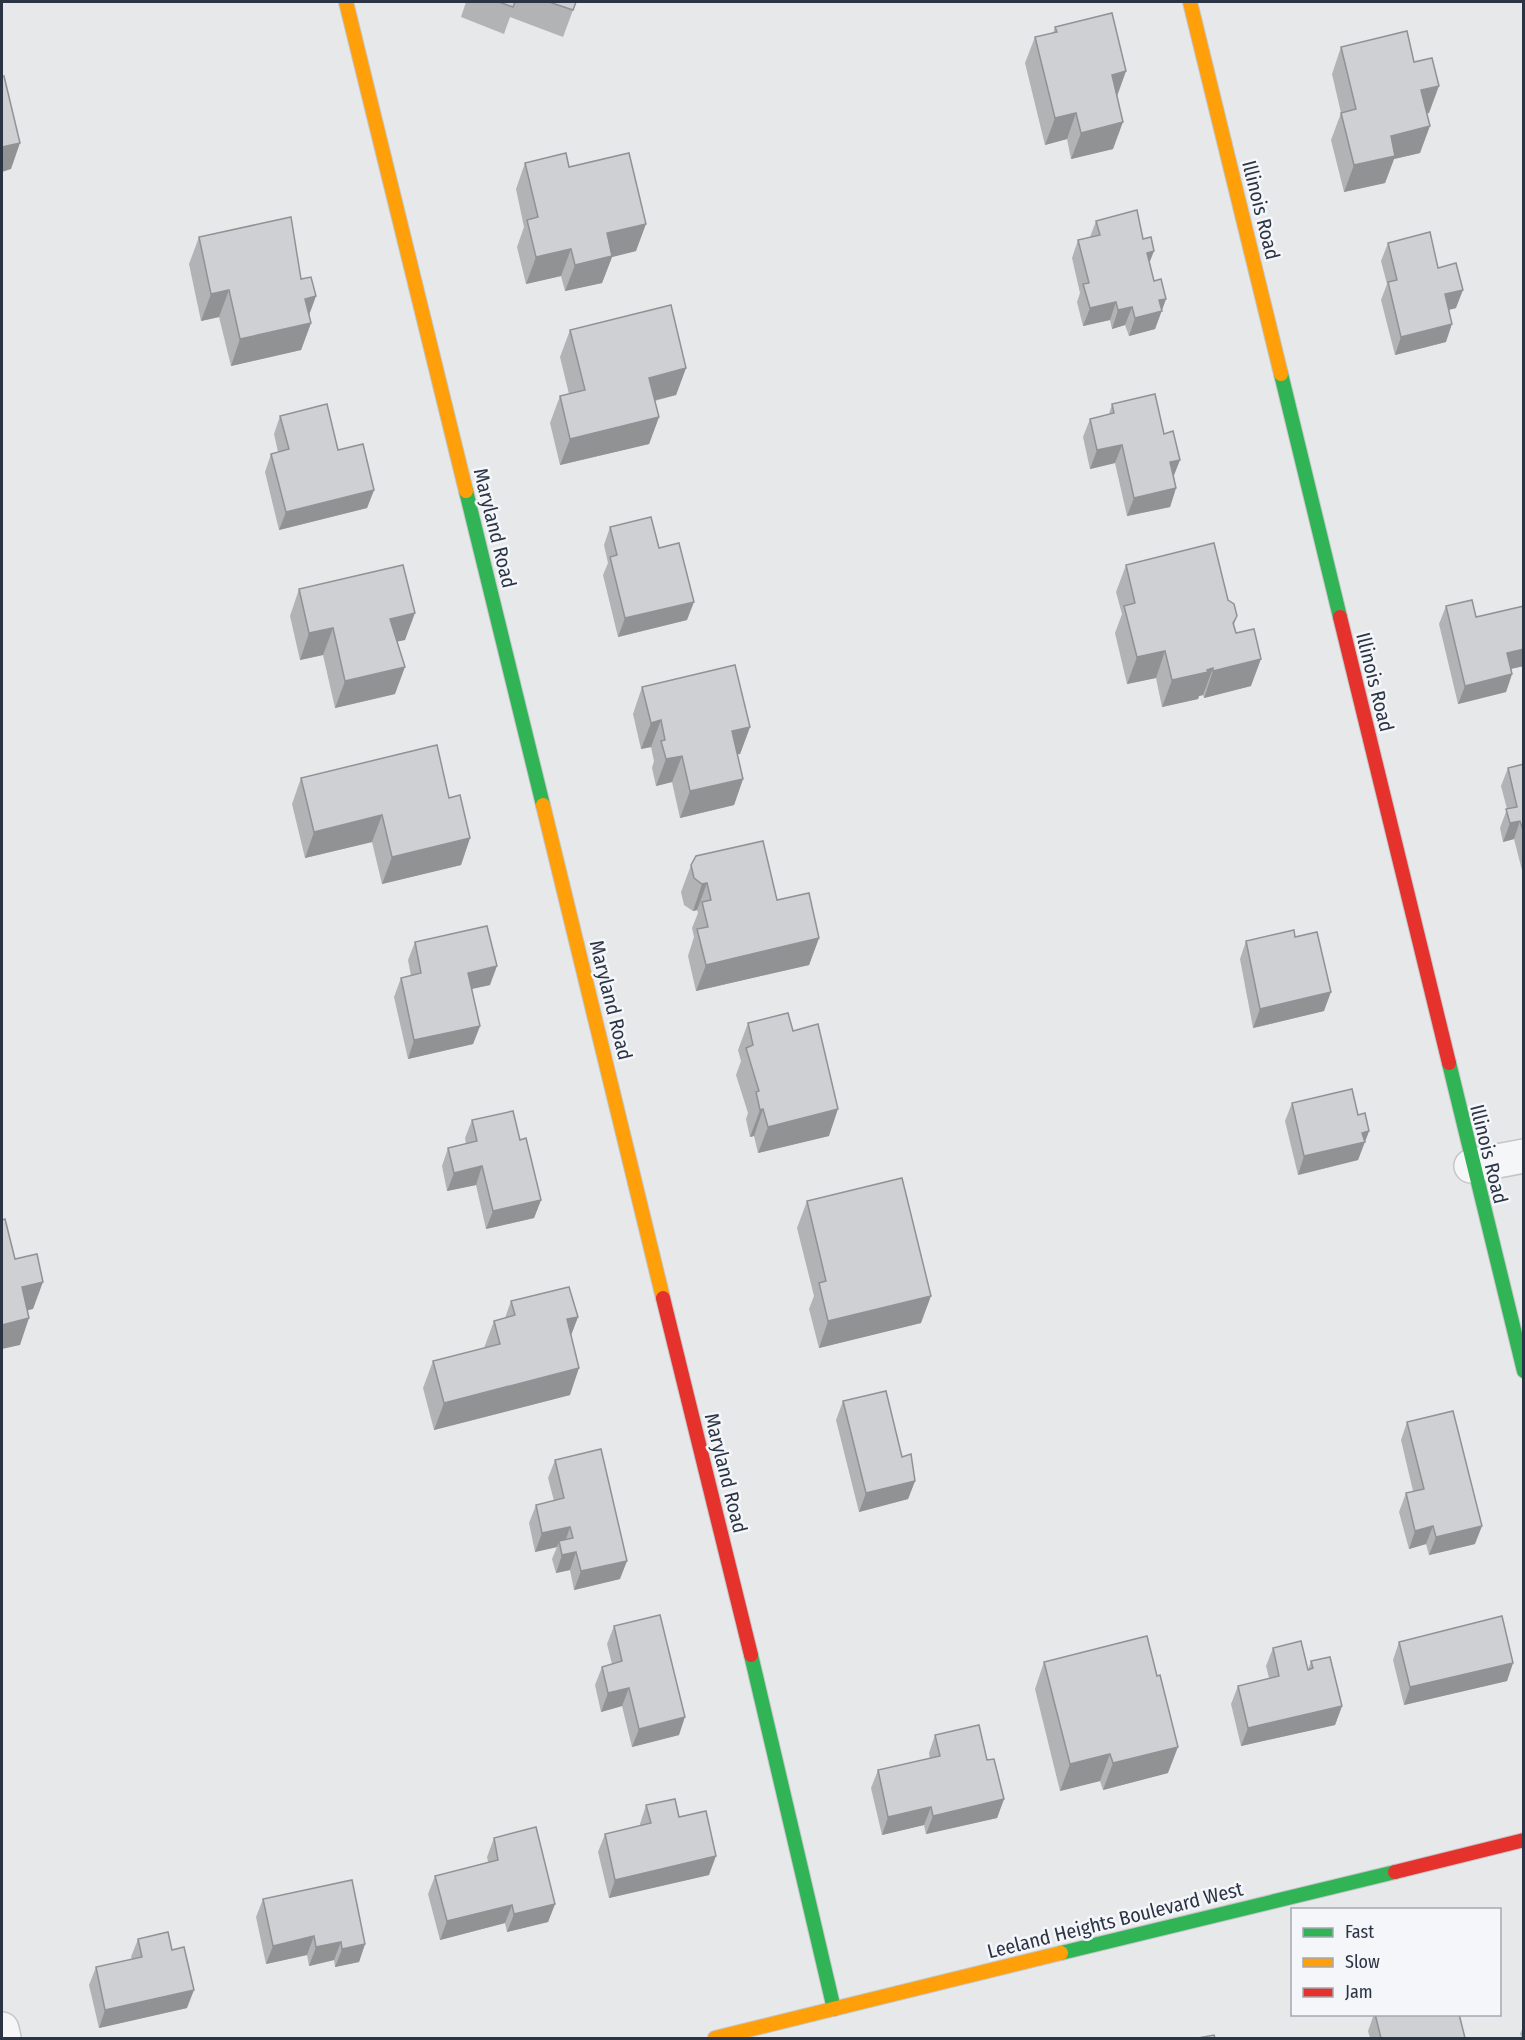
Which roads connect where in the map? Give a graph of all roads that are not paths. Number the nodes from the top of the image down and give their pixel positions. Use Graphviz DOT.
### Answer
graph roads {
  1 [pos="346,2"];
  2 [pos="1190,2"];
  3 [pos="1524,1156"];
  4 [pos="1472,1166"];
  5 [pos="1524,1371"];
  6 [pos="1524,1840"];
  7 [pos="834,2009"];
  8 [pos="2,2029"];
  9 [pos="4,2038"];
  10 [pos="715,2038"];
  1 -- 7 [label="street, Maryland Road"];
  2 -- 4 [label="street, Illinois Road"];
  3 -- 4 [label="street"];
  4 -- 5 [label="street, Illinois Road"];
  6 -- 7 [label="street, Leeland Heights Boulevard West"];
  7 -- 10 [label="street, Leeland Heights Boulevard West"];
  8 -- 9 [label="street"];
}
